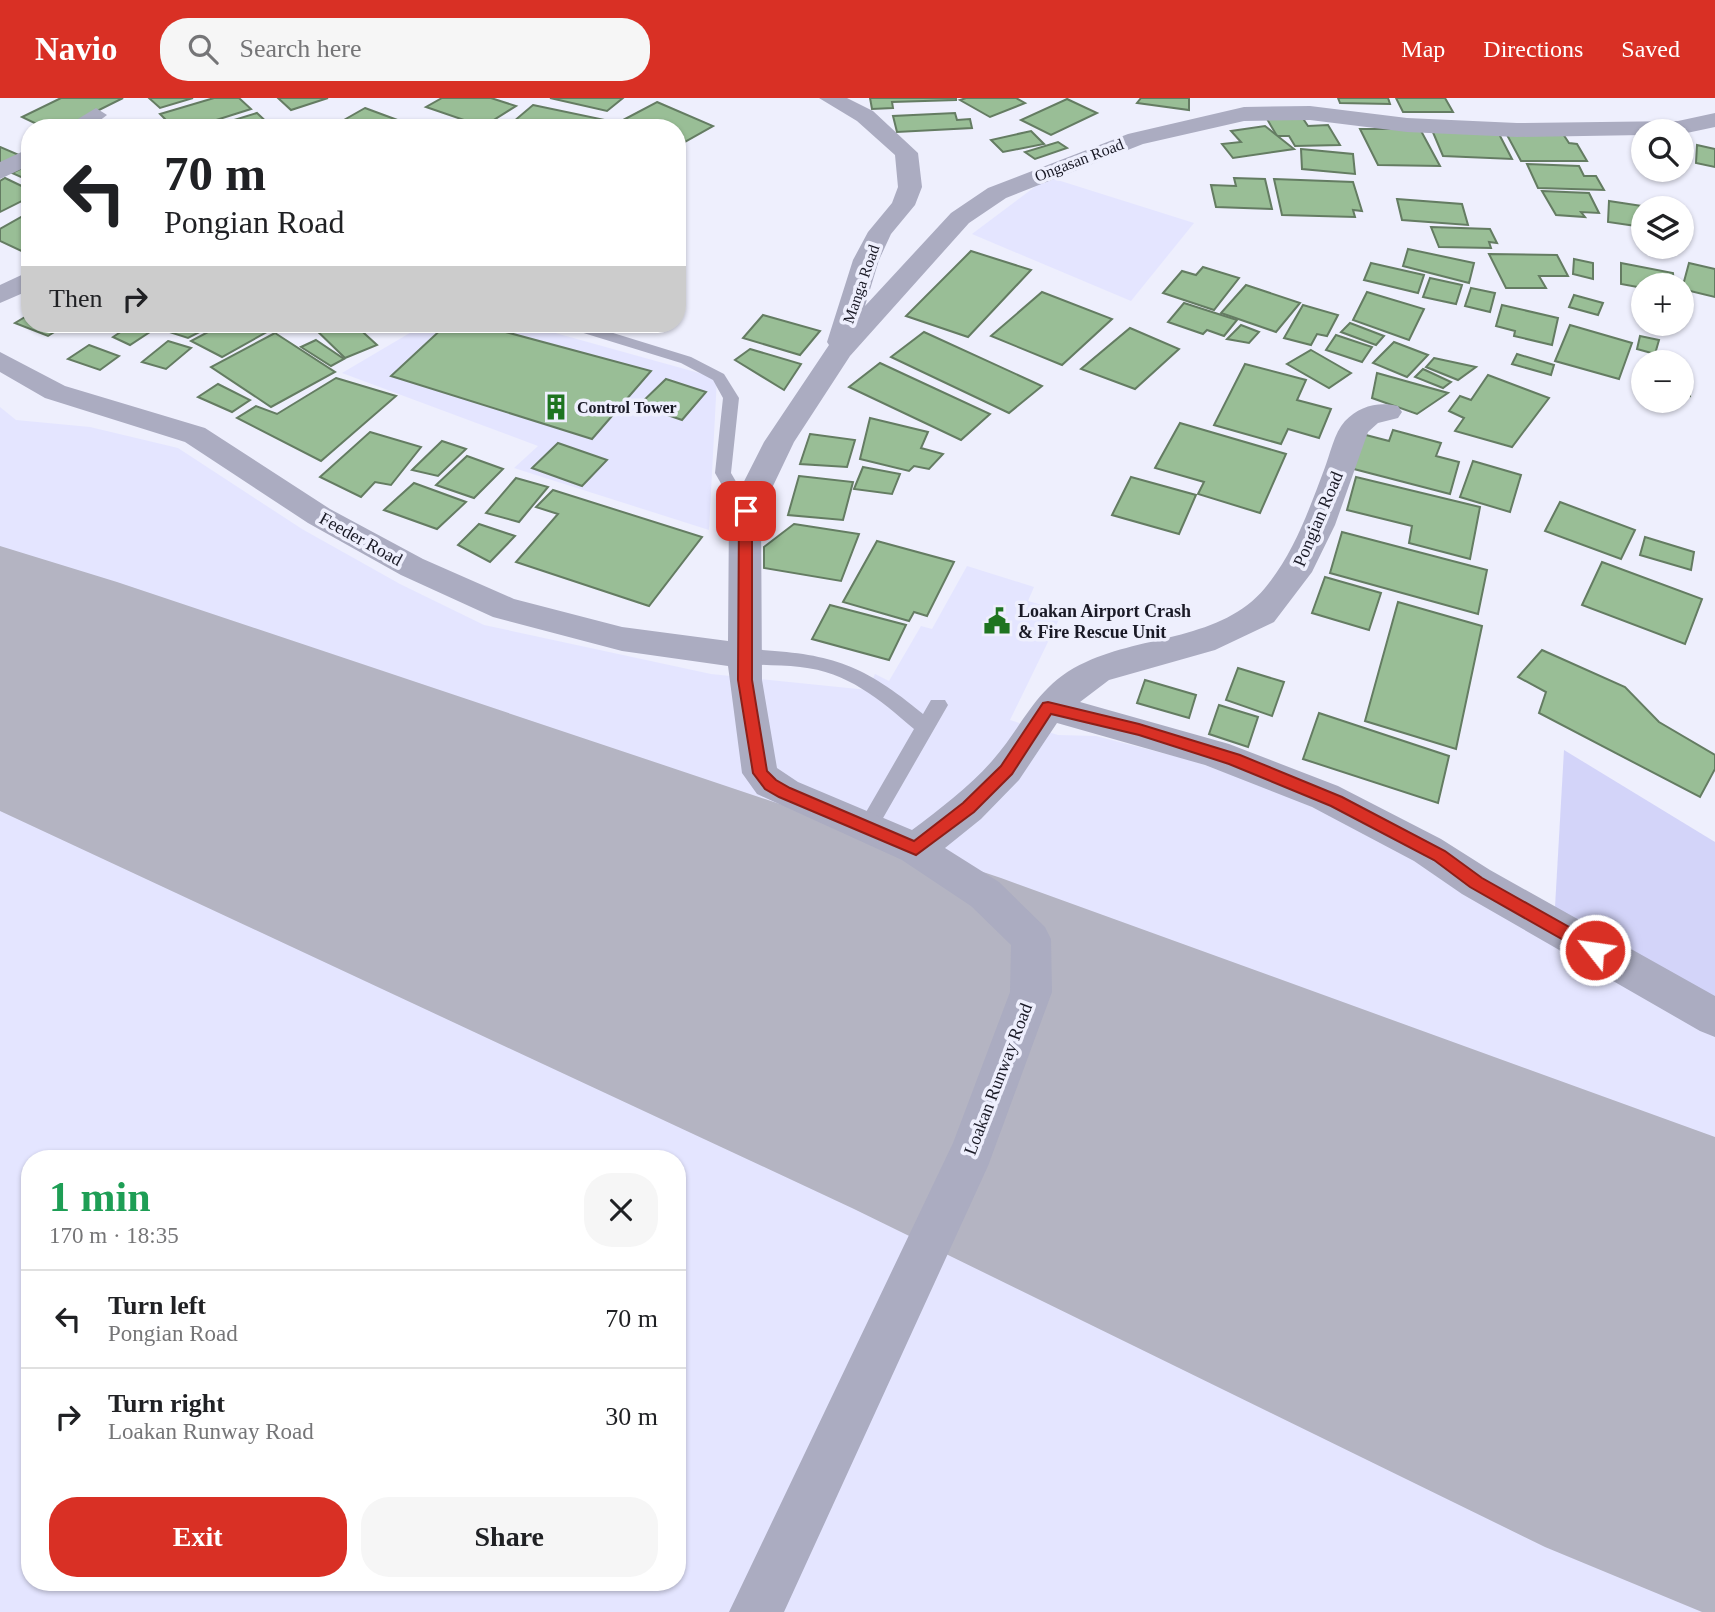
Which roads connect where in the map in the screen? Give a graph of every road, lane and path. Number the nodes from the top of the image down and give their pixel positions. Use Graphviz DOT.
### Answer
graph roads {
  1 [pos="830,98"];
  2 [pos="96,115"];
  3 [pos="89,119"];
  4 [pos="1715,120"];
  5 [pos="21,160"];
  6 [pos="0,172"];
  7 [pos="21,284"];
  8 [pos="0,295"];
  9 [pos="598,333"];
  10 [pos="839,351"];
  11 [pos="0,360"];
  12 [pos="1388,412"];
  13 [pos="746,511"];
  14 [pos="746,656"];
  15 [pos="938,705"];
  16 [pos="1048,707"];
  17 [pos="925,727"];
  18 [pos="868,826"];
  19 [pos="916,849"];
  20 [pos="1715,1018"];
  21 [pos="756,1612"];
  1 -- 10 [label="street, Manga Road"];
  2 -- 3 [label="street"];
  4 -- 10 [label="street, Ongasan Road"];
  5 -- 6 [label="street"];
  7 -- 8 [label="street"];
  9 -- 13 [label="lane"];
  10 -- 13 [label="street, Ongasan Road"];
  11 -- 14 [label="street, Feeder Road"];
  12 -- 16 [label="street, Pongian Road"];
  13 -- 14 [label="street, Ongasan Road"];
  14 -- 17 [label="lane"];
  14 -- 18 [label="street, Loakan Runway Road"];
  15 -- 17 [label="lane"];
  16 -- 19 [label="street, Pongian Road"];
  16 -- 20 [label="street"];
  17 -- 18 [label="lane"];
  18 -- 19 [label="street, Loakan Runway Road"];
  19 -- 21 [label="street, Loakan Runway Road"];
}
